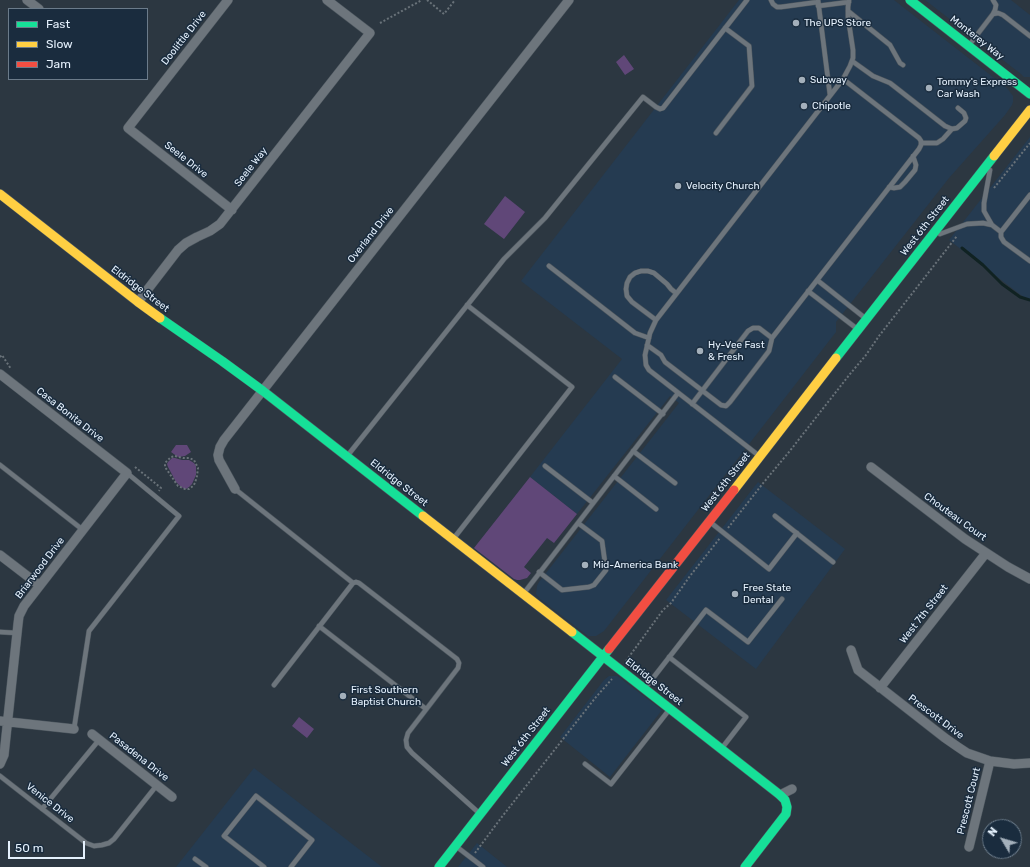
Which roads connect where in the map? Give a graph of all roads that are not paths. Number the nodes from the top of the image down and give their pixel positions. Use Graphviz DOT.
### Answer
graph roads {
  1 [pos="27,0"];
  2 [pos="228,0"];
  3 [pos="326,0"];
  4 [pos="569,0"];
  5 [pos="747,0"];
  6 [pos="771,0"];
  7 [pos="993,0"];
  8 [pos="849,1"];
  9 [pos="915,2"];
  10 [pos="818,3"];
  11 [pos="38,8"];
  12 [pos="848,11"];
  13 [pos="993,14"];
  14 [pos="725,28"];
  15 [pos="1030,36"];
  16 [pos="968,46"];
  17 [pos="852,61"];
  18 [pos="903,65"];
  19 [pos="843,79"];
  20 [pos="1030,94"];
  21 [pos="830,95"];
  22 [pos="958,108"];
  23 [pos="1030,110"];
  24 [pos="128,128"];
  25 [pos="952,129"];
  26 [pos="716,133"];
  27 [pos="921,143"];
  28 [pos="913,156"];
  29 [pos="992,159"];
  30 [pos="889,188"];
  31 [pos="0,194"];
  32 [pos="1030,195"];
  33 [pos="232,210"];
  34 [pos="992,225"];
  35 [pos="1001,232"];
  36 [pos="929,239"];
  37 [pos="1029,259"];
  38 [pos="549,266"];
  39 [pos="816,280"];
  40 [pos="808,291"];
  41 [pos="676,293"];
  42 [pos="138,302"];
  43 [pos="467,305"];
  44 [pos="867,319"];
  45 [pos="656,320"];
  46 [pos="858,330"];
  47 [pos="649,338"];
  48 [pos="772,338"];
  49 [pos="647,345"];
  50 [pos="0,374"];
  51 [pos="615,377"];
  52 [pos="702,390"];
  53 [pos="262,391"];
  54 [pos="678,393"];
  55 [pos="692,404"];
  56 [pos="663,414"];
  57 [pos="634,451"];
  58 [pos="759,456"];
  59 [pos="347,457"];
  60 [pos="0,465"];
  61 [pos="545,466"];
  62 [pos="871,467"];
  63 [pos="127,473"];
  64 [pos="614,476"];
  65 [pos="675,483"];
  66 [pos="235,490"];
  67 [pos="593,503"];
  68 [pos="656,509"];
  69 [pos="775,516"];
  70 [pos="709,521"];
  71 [pos="578,523"];
  72 [pos="83,530"];
  73 [pos="797,533"];
  74 [pos="453,539"];
  75 [pos="986,553"];
  76 [pos="0,555"];
  77 [pos="833,562"];
  78 [pos="540,572"];
  79 [pos="1030,579"];
  80 [pos="353,583"];
  81 [pos="39,585"];
  82 [pos="523,594"];
  83 [pos="782,599"];
  84 [pos="319,626"];
  85 [pos="0,632"];
  86 [pos="17,634"];
  87 [pos="851,650"];
  88 [pos="603,656"];
  89 [pos="669,657"];
  90 [pos="274,684"];
  91 [pos="880,688"];
  92 [pos="645,689"];
  93 [pos="426,709"];
  94 [pos="670,709"];
  95 [pos="4,722"];
  96 [pos="74,730"];
  97 [pos="92,734"];
  98 [pos="99,740"];
  99 [pos="721,748"];
  100 [pos="990,762"];
  101 [pos="1030,763"];
  102 [pos="0,764"];
  103 [pos="585,764"];
  104 [pos="0,776"];
  105 [pos="157,784"];
  106 [pos="792,789"];
  107 [pos="780,795"];
  108 [pos="172,797"];
  109 [pos="42,809"];
  110 [pos="480,814"];
  111 [pos="456,846"];
  112 [pos="969,847"];
  113 [pos="195,859"];
  114 [pos="206,867"];
  115 [pos="264,867"];
  116 [pos="291,867"];
  117 [pos="439,867"];
  118 [pos="482,867"];
  119 [pos="745,867"];
  1 -- 11 [label="street"];
  2 -- 24 [label="street, Doolittle Drive"];
  3 -- 33 [label="street, Seele Way"];
  4 -- 53 [label="street, Overland Drive"];
  5 -- 14 [label="lane"];
  6 -- 10 [label="lane"];
  7 -- 13 [label="lane"];
  8 -- 10 [label="lane"];
  8 -- 12 [label="lane"];
  9 -- 16 [label="street, Monterey Way"];
  10 -- 21 [label="lane"];
  12 -- 17 [label="lane"];
  12 -- 18 [label="lane"];
  13 -- 15 [label="lane"];
  13 -- 16 [label="lane"];
  14 -- 26 [label="lane"];
  14 -- 43 [label="lane"];
  16 -- 20 [label="street, Monterey Way"];
  17 -- 19 [label="lane"];
  17 -- 25 [label="lane"];
  19 -- 21 [label="lane"];
  19 -- 27 [label="lane"];
  21 -- 41 [label="lane"];
  22 -- 25 [label="lane"];
  23 -- 29 [label="street, West 6th Street"];
  24 -- 33 [label="street, Seele Drive"];
  25 -- 27 [label="lane"];
  27 -- 28 [label="lane"];
  28 -- 30 [label="lane"];
  28 -- 30 [label="lane"];
  29 -- 34 [label="lane"];
  29 -- 36 [label="street, West 6th Street"];
  30 -- 39 [label="lane"];
  31 -- 42 [label="street, Eldridge Street"];
  32 -- 35 [label="lane"];
  33 -- 42 [label="street, Seele Way"];
  34 -- 35 [label="lane"];
  34 -- 36 [label="lane"];
  35 -- 37 [label="lane"];
  36 -- 44 [label="street, West 6th Street"];
  38 -- 47 [label="lane"];
  39 -- 40 [label="lane"];
  39 -- 44 [label="lane"];
  40 -- 46 [label="lane"];
  40 -- 48 [label="lane"];
  41 -- 45 [label="lane"];
  41 -- 45 [label="lane"];
  42 -- 53 [label="street, Eldridge Street"];
  43 -- 59 [label="lane"];
  43 -- 74 [label="lane"];
  44 -- 46 [label="street, West 6th Street"];
  45 -- 47 [label="lane"];
  46 -- 58 [label="street, West 6th Street"];
  47 -- 49 [label="lane"];
  48 -- 52 [label="lane"];
  48 -- 52 [label="lane"];
  49 -- 52 [label="lane"];
  49 -- 54 [label="lane"];
  50 -- 63 [label="street, Casa Bonita Drive"];
  51 -- 56 [label="lane"];
  52 -- 55 [label="lane"];
  53 -- 59 [label="street, Eldridge Street"];
  53 -- 66 [label="street, Overland Drive"];
  54 -- 55 [label="lane"];
  54 -- 56 [label="lane"];
  55 -- 58 [label="lane"];
  56 -- 57 [label="lane"];
  57 -- 64 [label="lane"];
  57 -- 65 [label="lane"];
  58 -- 70 [label="street, West 6th Street"];
  59 -- 74 [label="street, Eldridge Street"];
  60 -- 72 [label="lane"];
  61 -- 67 [label="lane"];
  62 -- 75 [label="street, Chouteau Court"];
  63 -- 72 [label="street, Briarwood Drive"];
  63 -- 96 [label="lane"];
  64 -- 67 [label="lane"];
  64 -- 68 [label="lane"];
  66 -- 80 [label="lane"];
  67 -- 71 [label="lane"];
  69 -- 73 [label="lane"];
  70 -- 73 [label="lane"];
  70 -- 88 [label="street, West 6th Street"];
  71 -- 78 [label="lane"];
  71 -- 78 [label="lane"];
  72 -- 81 [label="street, Briarwood Drive"];
  73 -- 77 [label="lane"];
  74 -- 82 [label="street, Eldridge Street"];
  75 -- 79 [label="street, Chouteau Court"];
  75 -- 91 [label="street, West 7th Street"];
  76 -- 81 [label="street"];
  78 -- 82 [label="lane"];
  80 -- 84 [label="lane"];
  80 -- 93 [label="lane"];
  81 -- 86 [label="street, Briarwood Drive"];
  82 -- 88 [label="street, Eldridge Street"];
  83 -- 89 [label="lane"];
  84 -- 90 [label="lane"];
  84 -- 93 [label="lane"];
  85 -- 86 [label="lane"];
  86 -- 95 [label="street, Briarwood Drive"];
  87 -- 91 [label="street, Prescott Drive"];
  88 -- 92 [label="street, Eldridge Street"];
  88 -- 110 [label="street, West 6th Street"];
  89 -- 92 [label="lane"];
  89 -- 99 [label="lane"];
  91 -- 100 [label="street, Prescott Drive"];
  92 -- 94 [label="street, Eldridge Street"];
  93 -- 110 [label="lane"];
  94 -- 99 [label="street, Eldridge Street"];
  94 -- 103 [label="lane"];
  95 -- 96 [label="street"];
  95 -- 102 [label="street, Briarwood Drive"];
  97 -- 98 [label="street, Pasadena Drive"];
  98 -- 105 [label="street, Pasadena Drive"];
  98 -- 109 [label="lane"];
  99 -- 107 [label="street, Eldridge Street"];
  100 -- 101 [label="street, Prescott Drive"];
  100 -- 112 [label="street, Prescott Court"];
  104 -- 109 [label="lane, Venice Drive"];
  105 -- 108 [label="street, Pasadena Drive"];
  105 -- 109 [label="lane, Venice Drive"];
  106 -- 107 [label="street"];
  107 -- 119 [label="street"];
  110 -- 111 [label="street, West 6th Street"];
  111 -- 117 [label="street, West 6th Street"];
  111 -- 118 [label="lane"];
  113 -- 114 [label="lane"];
  115 -- 116 [label="lane"];
}
